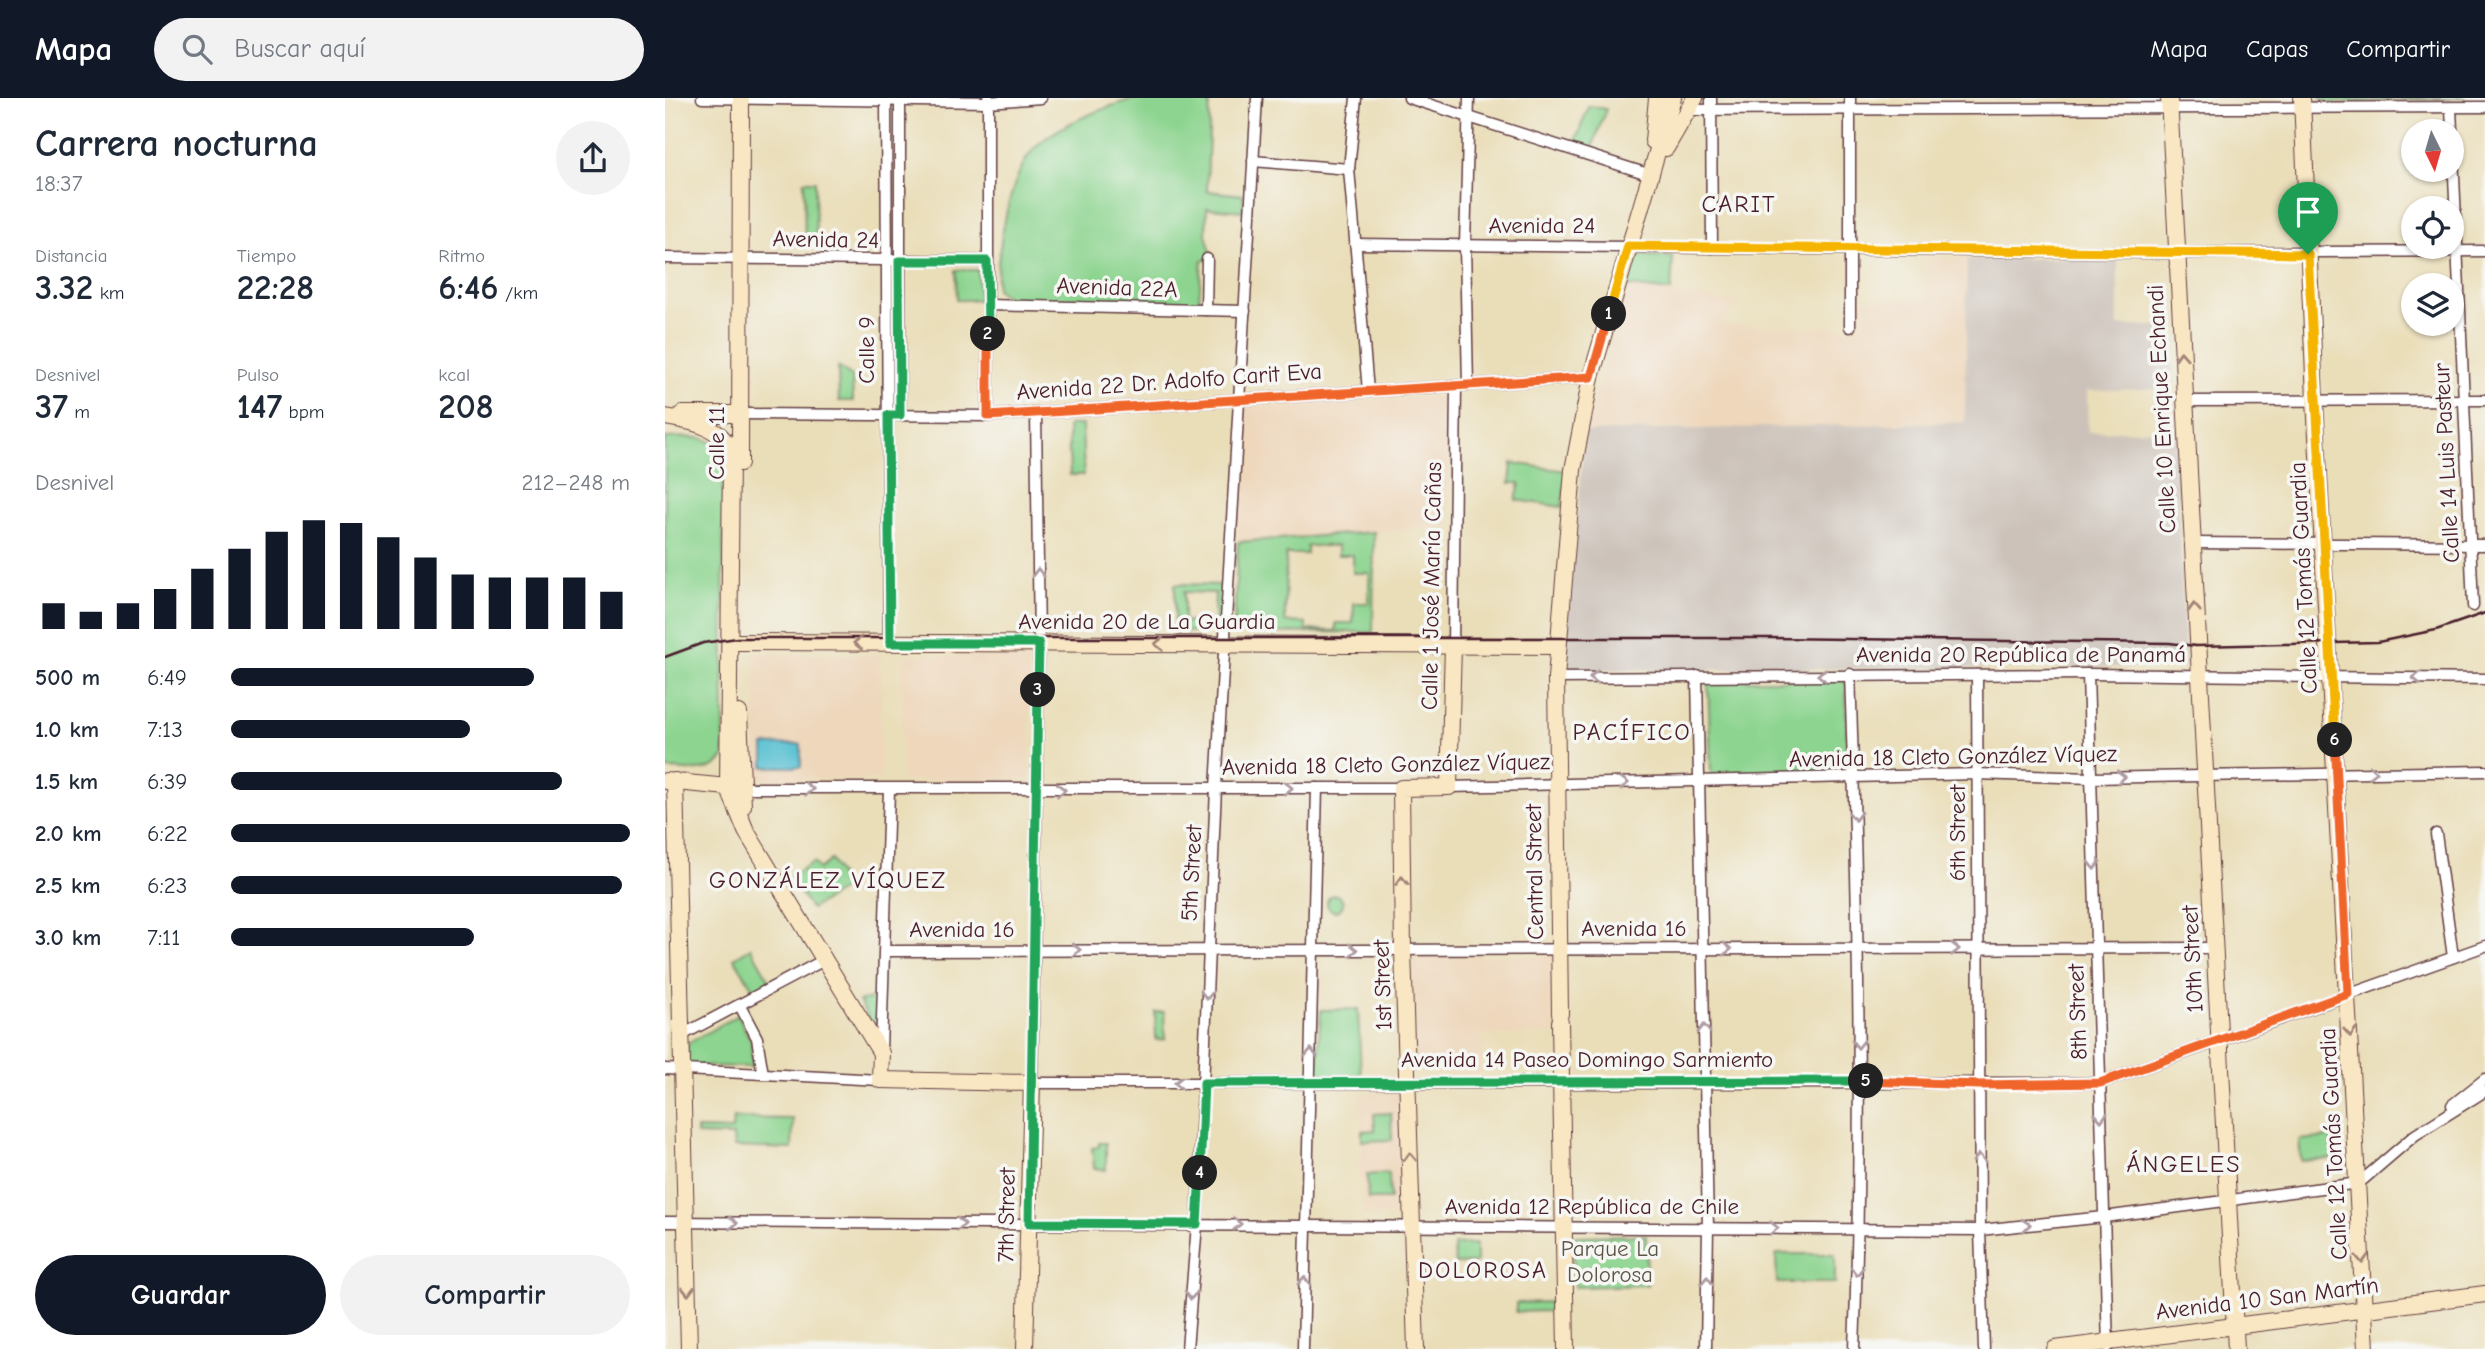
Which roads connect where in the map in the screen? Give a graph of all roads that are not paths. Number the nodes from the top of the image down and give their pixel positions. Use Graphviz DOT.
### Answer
graph roads {
  1 [pos="702,98"];
  2 [pos="741,98"];
  3 [pos="1041,98"];
  4 [pos="1257,98"];
  5 [pos="1356,98"];
  6 [pos="1409,98"];
  7 [pos="1469,98"];
  8 [pos="1673,98"];
  9 [pos="886,99"];
  10 [pos="900,99"];
  11 [pos="988,100"];
  12 [pos="2169,102"];
  13 [pos="1659,103"];
  14 [pos="1850,103"];
  15 [pos="2071,103"];
  16 [pos="2303,103"];
  17 [pos="2485,103"];
  18 [pos="1691,104"];
  19 [pos="1711,104"];
  20 [pos="2451,108"];
  21 [pos="1469,117"];
  22 [pos="1253,161"];
  23 [pos="1349,169"];
  24 [pos="1651,175"];
  25 [pos="2455,196"];
  26 [pos="1355,244"];
  27 [pos="1465,246"];
  28 [pos="1628,246"];
  29 [pos="1712,248"];
  30 [pos="1850,248"];
  31 [pos="2485,251"];
  32 [pos="2464,252"];
  33 [pos="2176,253"];
  34 [pos="2401,253"];
  35 [pos="2308,254"];
  36 [pos="665,258"];
  37 [pos="740,259"];
  38 [pos="1207,259"];
  39 [pos="2457,259"];
  40 [pos="887,261"];
  41 [pos="899,261"];
  42 [pos="987,261"];
  43 [pos="988,304"];
  44 [pos="1206,310"];
  45 [pos="1245,311"];
  46 [pos="1850,327"];
  47 [pos="1591,377"];
  48 [pos="1468,385"];
  49 [pos="1456,386"];
  50 [pos="1368,391"];
  51 [pos="1240,400"];
  52 [pos="2315,400"];
  53 [pos="2465,400"];
  54 [pos="2485,400"];
  55 [pos="2183,401"];
  56 [pos="1036,413"];
  57 [pos="739,414"];
  58 [pos="665,415"];
  59 [pos="888,415"];
  60 [pos="900,415"];
  61 [pos="988,416"];
  62 [pos="688,421"];
  63 [pos="740,445"];
  64 [pos="2191,543"];
  65 [pos="2471,545"];
  66 [pos="2485,545"];
  67 [pos="2324,546"];
  68 [pos="2473,606"];
  69 [pos="732,642"];
  70 [pos="890,643"];
  71 [pos="1039,643"];
  72 [pos="1227,644"];
  73 [pos="1453,646"];
  74 [pos="1557,646"];
  75 [pos="1850,674"];
  76 [pos="2088,674"];
  77 [pos="1977,675"];
  78 [pos="1697,676"];
  79 [pos="2199,676"];
  80 [pos="2333,677"];
  81 [pos="1556,678"];
  82 [pos="2485,678"];
  83 [pos="2485,771"];
  84 [pos="2336,772"];
  85 [pos="1977,774"];
  86 [pos="2204,776"];
  87 [pos="2091,778"];
  88 [pos="1854,779"];
  89 [pos="670,781"];
  90 [pos="1700,782"];
  91 [pos="1556,785"];
  92 [pos="734,787"];
  93 [pos="1449,787"];
  94 [pos="1216,788"];
  95 [pos="1317,788"];
  96 [pos="1401,788"];
  97 [pos="890,790"];
  98 [pos="1038,790"];
  99 [pos="2436,834"];
  100 [pos="2485,946"];
  101 [pos="1208,948"];
  102 [pos="1703,948"];
  103 [pos="2214,948"];
  104 [pos="1314,949"];
  105 [pos="1558,949"];
  106 [pos="1978,949"];
  107 [pos="2096,949"];
  108 [pos="1036,950"];
  109 [pos="1403,950"];
  110 [pos="1858,950"];
  111 [pos="886,951"];
  112 [pos="2453,957"];
  113 [pos="824,960"];
  114 [pos="2348,994"];
  115 [pos="740,1006"];
  116 [pos="683,1035"];
  117 [pos="2219,1039"];
  118 [pos="881,1054"];
  119 [pos="665,1069"];
  120 [pos="683,1070"];
  121 [pos="763,1074"];
  122 [pos="2485,1079"];
  123 [pos="880,1080"];
  124 [pos="1562,1081"];
  125 [pos="1705,1081"];
  126 [pos="1859,1081"];
  127 [pos="1408,1082"];
  128 [pos="1032,1083"];
  129 [pos="1204,1083"];
  130 [pos="1310,1083"];
  131 [pos="2100,1083"];
  132 [pos="1979,1085"];
  133 [pos="2485,1091"];
  134 [pos="2414,1135"];
  135 [pos="2359,1183"];
  136 [pos="2228,1200"];
  137 [pos="2104,1217"];
  138 [pos="686,1222"];
  139 [pos="665,1223"];
  140 [pos="1029,1223"];
  141 [pos="1197,1224"];
  142 [pos="1305,1224"];
  143 [pos="1412,1225"];
  144 [pos="1566,1226"];
  145 [pos="1708,1228"];
  146 [pos="1859,1228"];
  147 [pos="1980,1230"];
  148 [pos="2485,1294"];
  149 [pos="2364,1310"];
  150 [pos="2235,1324"];
  151 [pos="2108,1345"];
  152 [pos="689,1349"];
  153 [pos="1025,1349"];
  154 [pos="1187,1349"];
  155 [pos="1303,1349"];
  156 [pos="1416,1349"];
  157 [pos="1566,1349"];
  158 [pos="1706,1349"];
  159 [pos="1854,1349"];
  160 [pos="1984,1349"];
  161 [pos="2055,1349"];
  162 [pos="2236,1349"];
  163 [pos="2366,1349"];
  1 -- 2 [label="street"];
  2 -- 9 [label="street"];
  2 -- 37 [label="street, Calle 11"];
  3 -- 11 [label="street"];
  4 -- 22 [label="street, 5th Street"];
  5 -- 23 [label="street"];
  6 -- 21 [label="street"];
  7 -- 21 [label="street"];
  8 -- 24 [label="street"];
  9 -- 10 [label="street"];
  9 -- 40 [label="street, Calle 9"];
  10 -- 11 [label="street"];
  10 -- 41 [label="street, Calle 9"];
  11 -- 42 [label="street"];
  12 -- 15 [label="street"];
  12 -- 16 [label="street"];
  12 -- 33 [label="street, Calle 10 Enrique Echandi"];
  13 -- 24 [label="street"];
  14 -- 15 [label="street"];
  14 -- 19 [label="street"];
  14 -- 30 [label="street"];
  16 -- 20 [label="street"];
  16 -- 35 [label="street, Calle 12 Tomás Guardia"];
  17 -- 20 [label="street"];
  18 -- 19 [label="street"];
  18 -- 24 [label="street"];
  19 -- 29 [label="street"];
  20 -- 25 [label="street, Calle 14 Luis Pasteur"];
  21 -- 24 [label="street"];
  21 -- 27 [label="street"];
  22 -- 23 [label="street"];
  22 -- 45 [label="street, 5th Street"];
  23 -- 26 [label="street"];
  24 -- 28 [label="street, Central Street"];
  26 -- 27 [label="street, Avenida 24"];
  26 -- 50 [label="street"];
  27 -- 28 [label="street, Avenida 24"];
  27 -- 48 [label="street"];
  28 -- 29 [label="street, Avenida 24"];
  28 -- 47 [label="street, Central Street"];
  29 -- 30 [label="street, Avenida 24"];
  30 -- 33 [label="street, Avenida 24"];
  30 -- 46 [label="street"];
  31 -- 32 [label="street, Avenida 24"];
  33 -- 35 [label="street, Avenida 24"];
  55 -- 33 [label="street, Calle 10 Enrique Echandi, one-way"];
  34 -- 35 [label="street, Avenida 24"];
  35 -- 52 [label="street, Calle 12 Tomás Guardia"];
  36 -- 37 [label="street, Avenida 24"];
  37 -- 40 [label="street, Avenida 24"];
  37 -- 57 [label="street, Calle 11"];
  38 -- 44 [label="street"];
  39 -- 53 [label="street, Calle 14 Luis Pasteur"];
  40 -- 41 [label="street, Avenida 24"];
  40 -- 59 [label="street, Calle 9"];
  41 -- 42 [label="street, Avenida 24"];
  41 -- 60 [label="street, Calle 9"];
  42 -- 43 [label="street"];
  43 -- 44 [label="street, Avenida 22A"];
  43 -- 61 [label="street"];
  44 -- 45 [label="street, Avenida 22A"];
  45 -- 51 [label="street, 5th Street"];
  47 -- 48 [label="street, Avenida 22 Dr. Adolfo Carit Eva"];
  47 -- 74 [label="street, Central Street"];
  48 -- 49 [label="street, Avenida 22 Dr. Adolfo Carit Eva"];
  49 -- 50 [label="street, Avenida 22 Dr. Adolfo Carit Eva"];
  49 -- 73 [label="street, Calle 1 José María Cañas"];
  50 -- 51 [label="street, Avenida 22 Dr. Adolfo Carit Eva"];
  51 -- 56 [label="street, Avenida 22 Dr. Adolfo Carit Eva"];
  51 -- 72 [label="street, 5th Street"];
  52 -- 53 [label="street"];
  52 -- 55 [label="street"];
  52 -- 67 [label="street, Calle 12 Tomás Guardia"];
  53 -- 54 [label="street"];
  53 -- 65 [label="street, Calle 14 Luis Pasteur"];
  55 -- 64 [label="street, Calle 10 Enrique Echandi"];
  56 -- 61 [label="street, Avenida 22 Dr. Adolfo Carit Eva"];
  71 -- 56 [label="street, one-way"];
  57 -- 58 [label="street, Avenida 22 Dr. Adolfo Carit Eva"];
  57 -- 59 [label="street, Avenida 22 Dr. Adolfo Carit Eva"];
  57 -- 63 [label="street, Calle 11"];
  58 -- 62 [label="street, Calle 11"];
  59 -- 60 [label="street, Avenida 22 Dr. Adolfo Carit Eva"];
  59 -- 70 [label="street, Calle 9"];
  60 -- 61 [label="street, Avenida 22 Dr. Adolfo Carit Eva"];
  62 -- 63 [label="street"];
  62 -- 69 [label="street, Calle 11"];
  63 -- 69 [label="street, Calle 11"];
  64 -- 67 [label="street"];
  79 -- 64 [label="street, Calle 10 Enrique Echandi, one-way"];
  65 -- 66 [label="street"];
  65 -- 67 [label="street"];
  65 -- 68 [label="street, Calle 14 Luis Pasteur"];
  67 -- 80 [label="street, Calle 12 Tomás Guardia"];
  70 -- 69 [label="street, Avenida 20 de La Guardia, one-way"];
  69 -- 92 [label="street, Calle 11"];
  70 -- 71 [label="street, Avenida 20 de La Guardia"];
  72 -- 71 [label="street, Avenida 20 de La Guardia, one-way"];
  71 -- 98 [label="street"];
  72 -- 73 [label="street, Avenida 20 de La Guardia"];
  72 -- 94 [label="street, 5th Street"];
  73 -- 74 [label="street, Avenida 20 de La Guardia"];
  73 -- 93 [label="street, Calle 1 José María Cañas"];
  74 -- 81 [label="street, Central Street"];
  75 -- 77 [label="street, Avenida 20 República de Panamá"];
  75 -- 78 [label="street, Avenida 20 República de Panamá, one-way"];
  75 -- 88 [label="street"];
  76 -- 77 [label="street, Avenida 20 República de Panamá"];
  76 -- 79 [label="street, Avenida 20 República de Panamá"];
  76 -- 87 [label="street, 8th Street"];
  77 -- 85 [label="street, 6th Street"];
  78 -- 81 [label="street, Avenida 20 República de Panamá, one-way"];
  78 -- 90 [label="street"];
  79 -- 80 [label="street, Avenida 20 República de Panamá"];
  79 -- 86 [label="street, 10th Street"];
  82 -- 80 [label="street, Avenida 20 República de Panamá, one-way"];
  80 -- 84 [label="street, Calle 12 Tomás Guardia"];
  81 -- 91 [label="street, Central Street"];
  84 -- 83 [label="street, Avenida 18 Cleto González Víquez, one-way"];
  84 -- 86 [label="street, Avenida 18 Cleto González Víquez"];
  84 -- 114 [label="street, Calle 12 Tomás Guardia"];
  85 -- 87 [label="street, Avenida 18 Cleto González Víquez"];
  85 -- 88 [label="street, Avenida 18 Cleto González Víquez"];
  85 -- 106 [label="street, 6th Street"];
  87 -- 86 [label="street, Avenida 18 Cleto González Víquez, one-way"];
  86 -- 103 [label="street, 10th Street"];
  87 -- 107 [label="street, 8th Street, one-way"];
  88 -- 90 [label="street, Avenida 18 Cleto González Víquez"];
  88 -- 110 [label="street, one-way"];
  89 -- 92 [label="street, Avenida 18 Cleto González Víquez"];
  89 -- 116 [label="street"];
  91 -- 90 [label="street, Avenida 18 Cleto González Víquez, one-way"];
  90 -- 102 [label="street"];
  91 -- 93 [label="street, Avenida 18 Cleto González Víquez"];
  91 -- 105 [label="street, Central Street"];
  92 -- 97 [label="street, Avenida 18 Cleto González Víquez, one-way"];
  92 -- 113 [label="street, Calle 11"];
  93 -- 96 [label="street, Avenida 18 Cleto González Víquez"];
  94 -- 95 [label="street, Avenida 18 Cleto González Víquez, one-way"];
  98 -- 94 [label="street, Avenida 18 Cleto González Víquez, one-way"];
  94 -- 101 [label="street, 5th Street"];
  95 -- 96 [label="street, Avenida 18 Cleto González Víquez"];
  95 -- 104 [label="street"];
  109 -- 96 [label="street, 1st Street, one-way"];
  97 -- 98 [label="street, Avenida 18 Cleto González Víquez"];
  97 -- 111 [label="street"];
  98 -- 108 [label="street"];
  99 -- 112 [label="street"];
  100 -- 112 [label="street, Avenida 14 Paseo Domingo Sarmiento"];
  101 -- 104 [label="street, Avenida 16"];
  108 -- 101 [label="street, Avenida 16, one-way"];
  101 -- 129 [label="street, 5th Street, one-way"];
  102 -- 105 [label="street, Avenida 16"];
  102 -- 110 [label="street, Avenida 16, one-way"];
  125 -- 102 [label="street, one-way"];
  103 -- 107 [label="street, Avenida 16"];
  103 -- 117 [label="street, 10th Street"];
  104 -- 109 [label="street, Avenida 16, one-way"];
  130 -- 104 [label="street, one-way"];
  105 -- 109 [label="street, Avenida 16"];
  105 -- 124 [label="street, Central Street"];
  106 -- 107 [label="street, Avenida 16"];
  110 -- 106 [label="street, Avenida 16, one-way"];
  106 -- 132 [label="street, 6th Street"];
  107 -- 131 [label="street, 8th Street"];
  108 -- 111 [label="street, Avenida 16"];
  108 -- 128 [label="street"];
  109 -- 127 [label="street, 1st Street"];
  110 -- 126 [label="street, one-way"];
  111 -- 118 [label="street"];
  112 -- 114 [label="street, Avenida 14 Paseo Domingo Sarmiento"];
  113 -- 115 [label="street"];
  113 -- 118 [label="street"];
  114 -- 117 [label="street, Avenida 14 Paseo Domingo Sarmiento"];
  114 -- 135 [label="street, Calle 12 Tomás Guardia, one-way"];
  115 -- 116 [label="street"];
  115 -- 121 [label="street"];
  116 -- 120 [label="street"];
  117 -- 131 [label="street, Avenida 14 Paseo Domingo Sarmiento"];
  117 -- 136 [label="street, 10th Street"];
  118 -- 123 [label="street"];
  119 -- 120 [label="street, Avenida 14 Paseo Domingo Sarmiento"];
  120 -- 121 [label="street, Avenida 14 Paseo Domingo Sarmiento"];
  120 -- 138 [label="street"];
  121 -- 123 [label="street, Avenida 14 Paseo Domingo Sarmiento"];
  122 -- 134 [label="street"];
  123 -- 128 [label="street, Avenida 14 Paseo Domingo Sarmiento"];
  124 -- 125 [label="street, Avenida 14 Paseo Domingo Sarmiento"];
  124 -- 127 [label="street, Avenida 14 Paseo Domingo Sarmiento"];
  124 -- 144 [label="street, Central Street"];
  125 -- 126 [label="street, Avenida 14 Paseo Domingo Sarmiento"];
  125 -- 145 [label="street"];
  126 -- 132 [label="street, Avenida 14 Paseo Domingo Sarmiento"];
  126 -- 146 [label="street"];
  127 -- 130 [label="street, Avenida 14 Paseo Domingo Sarmiento"];
  143 -- 127 [label="street, 1st Street, one-way"];
  129 -- 128 [label="street, Avenida 14 Paseo Domingo Sarmiento, one-way"];
  128 -- 140 [label="street, 7th Street"];
  129 -- 130 [label="street, Avenida 14 Paseo Domingo Sarmiento"];
  129 -- 141 [label="street, 5th Street"];
  130 -- 142 [label="street"];
  131 -- 132 [label="street, Avenida 14 Paseo Domingo Sarmiento"];
  131 -- 137 [label="street, 8th Street, one-way"];
  147 -- 132 [label="street, 6th Street, one-way"];
  133 -- 134 [label="street"];
  134 -- 135 [label="street"];
  135 -- 136 [label="street, Avenida 12 República de Chile"];
  135 -- 149 [label="street, Calle 12 Tomás Guardia, one-way"];
  136 -- 137 [label="street, Avenida 12 República de Chile"];
  136 -- 150 [label="street, 10th Street"];
  147 -- 137 [label="street, Avenida 12 República de Chile, one-way"];
  137 -- 151 [label="street, 8th Street"];
  138 -- 139 [label="street, Avenida 12 República de Chile"];
  138 -- 140 [label="street, Avenida 12 República de Chile, one-way"];
  138 -- 152 [label="street, one-way"];
  140 -- 141 [label="street, Avenida 12 República de Chile"];
  140 -- 153 [label="street, 7th Street"];
  141 -- 142 [label="street, Avenida 12 República de Chile, one-way"];
  141 -- 154 [label="street, 5th Street, one-way"];
  142 -- 143 [label="street, Avenida 12 República de Chile"];
  155 -- 142 [label="street, one-way"];
  143 -- 144 [label="street, Avenida 12 República de Chile"];
  143 -- 156 [label="street, 1st Street"];
  144 -- 145 [label="street, Avenida 12 República de Chile"];
  144 -- 157 [label="street, Central Street"];
  145 -- 146 [label="street, Avenida 12 República de Chile, one-way"];
  158 -- 145 [label="street, one-way"];
  146 -- 147 [label="street, Avenida 12 República de Chile"];
  146 -- 159 [label="street, one-way"];
  147 -- 160 [label="street, 6th Street"];
  148 -- 149 [label="street, Avenida 10 San Martín"];
  149 -- 150 [label="street, Avenida 10 San Martín"];
  149 -- 163 [label="street, Calle 12 Tomás Guardia"];
  150 -- 151 [label="street, Avenida 10 San Martín"];
  150 -- 162 [label="street"];
  151 -- 161 [label="street, Avenida 10 San Martín"];
}
